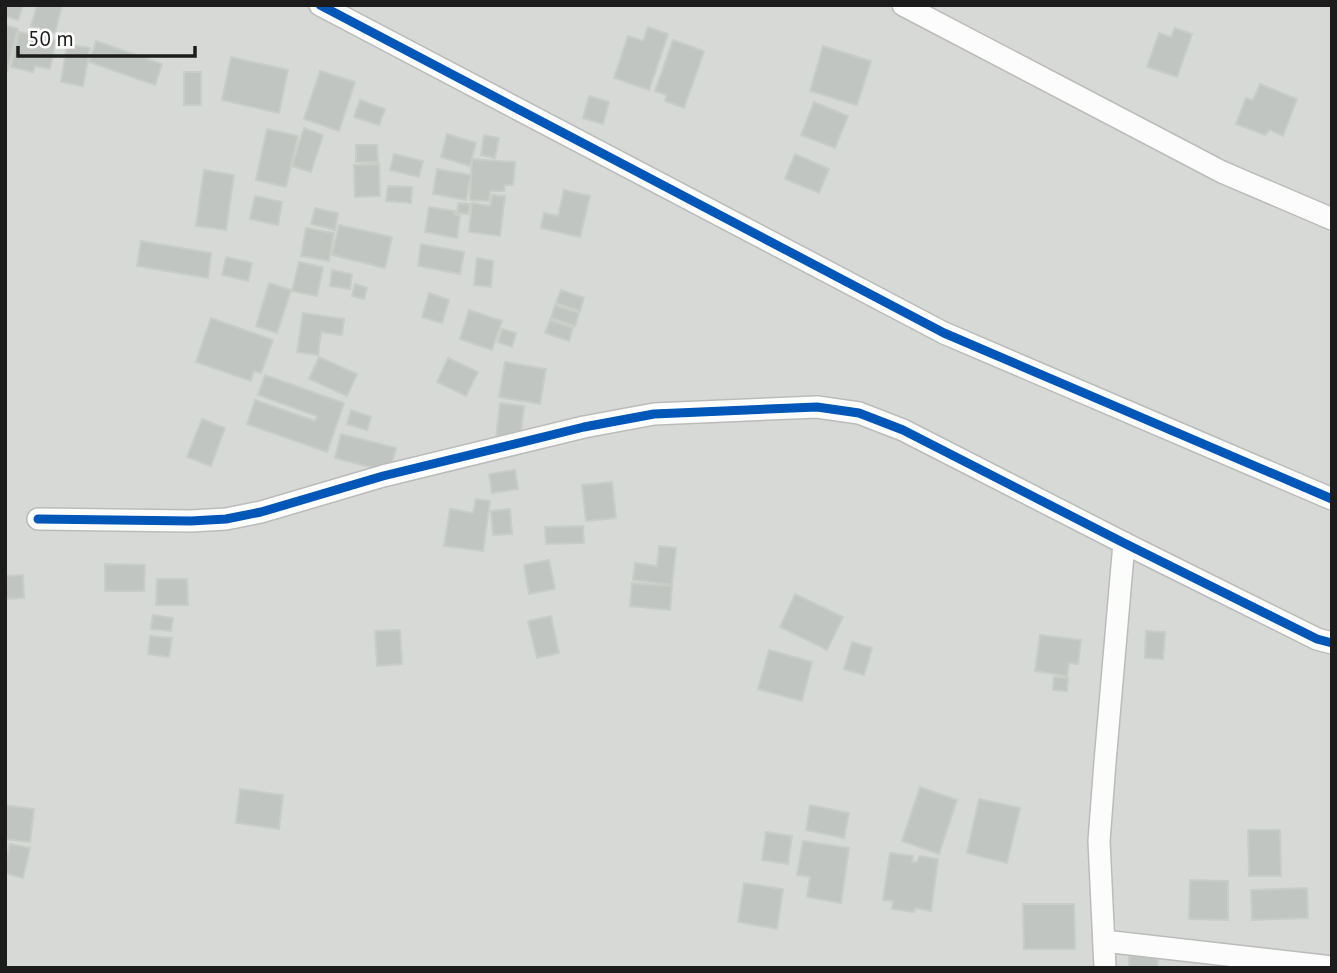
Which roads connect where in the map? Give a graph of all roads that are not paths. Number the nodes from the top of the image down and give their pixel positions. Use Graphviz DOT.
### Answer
graph roads {
  1 [pos="320,5"];
  2 [pos="903,5"];
  3 [pos="1332,219"];
  4 [pos="1332,499"];
  5 [pos="38,519"];
  6 [pos="1124,543"];
  7 [pos="1332,643"];
  8 [pos="1104,941"];
  9 [pos="1332,967"];
  10 [pos="1105,968"];
  1 -- 4 [label="street"];
  2 -- 3 [label="street"];
  5 -- 6 [label="street"];
  6 -- 7 [label="street"];
  6 -- 8 [label="street"];
  8 -- 9 [label="street"];
  8 -- 10 [label="street"];
}
